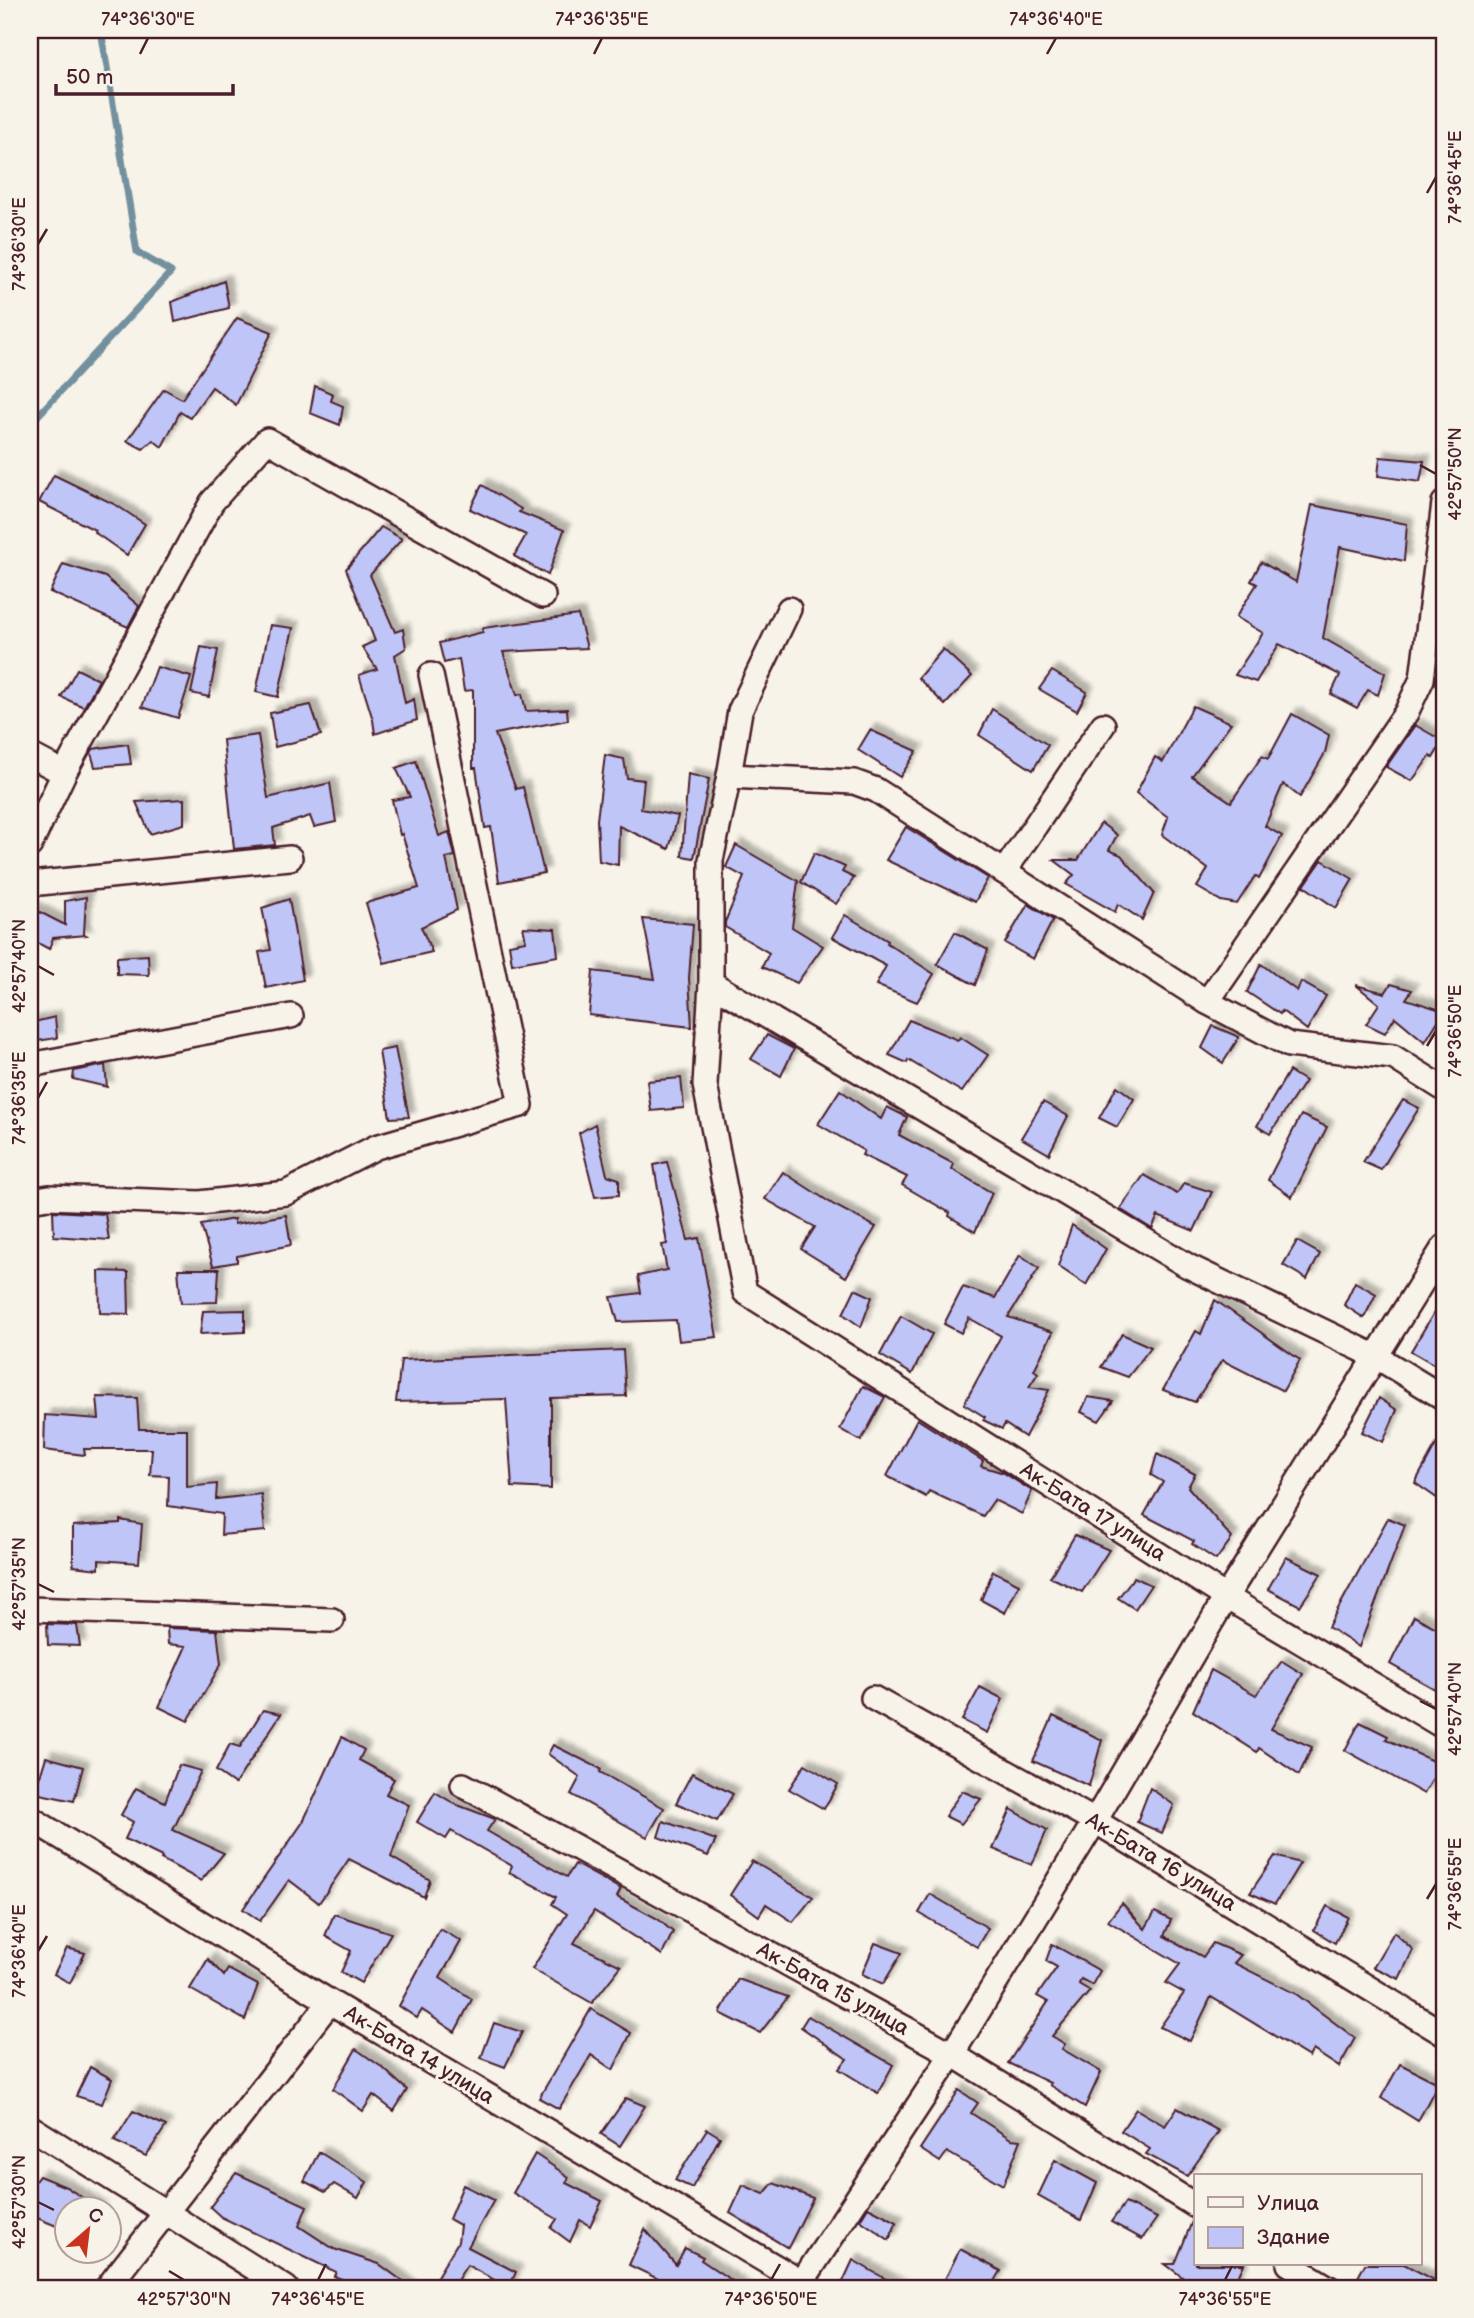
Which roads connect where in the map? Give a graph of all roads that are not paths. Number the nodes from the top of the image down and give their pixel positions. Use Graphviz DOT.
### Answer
graph roads {
  1 [pos="1444,503"];
  2 [pos="543,596"];
  3 [pos="789,609"];
  4 [pos="431,674"];
  5 [pos="1103,725"];
  6 [pos="30,755"];
  7 [pos="64,773"];
  8 [pos="729,776"];
  9 [pos="30,845"];
  10 [pos="290,858"];
  11 [pos="1004,872"];
  12 [pos="30,884"];
  13 [pos="710,983"];
  14 [pos="1207,1002"];
  15 [pos="290,1016"];
  16 [pos="30,1065"];
  17 [pos="1444,1089"];
  18 [pos="30,1200"];
  19 [pos="1444,1247"];
  20 [pos="1377,1357"];
  21 [pos="1444,1398"];
  22 [pos="1226,1597"];
  23 [pos="30,1609"];
  24 [pos="332,1620"];
  25 [pos="873,1698"];
  26 [pos="1444,1727"];
  27 [pos="463,1785"];
  28 [pos="30,1818"];
  29 [pos="1095,1821"];
  30 [pos="330,2002"];
  31 [pos="1444,2034"];
  32 [pos="952,2054"];
  33 [pos="30,2127"];
  34 [pos="1194,2205"];
  35 [pos="167,2214"];
  36 [pos="1292,2266"];
  37 [pos="804,2286"];
  38 [pos="107,2288"];
  39 [pos="286,2288"];
  40 [pos="1329,2288"];
  1 -- 14 [label="street"];
  2 -- 7 [label="street"];
  3 -- 8 [label="street"];
  4 -- 18 [label="street"];
  5 -- 11 [label="street"];
  6 -- 7 [label="street"];
  7 -- 9 [label="street"];
  8 -- 11 [label="street"];
  8 -- 13 [label="street"];
  10 -- 12 [label="street"];
  11 -- 14 [label="street"];
  13 -- 20 [label="street"];
  13 -- 22 [label="street, Ак-Бата 17 улица"];
  14 -- 17 [label="street"];
  15 -- 16 [label="street"];
  19 -- 20 [label="street"];
  20 -- 21 [label="street"];
  20 -- 22 [label="street"];
  22 -- 26 [label="street, Ак-Бата 17 улица"];
  22 -- 29 [label="street"];
  23 -- 24 [label="street"];
  25 -- 29 [label="street, Ак-Бата 16 улица"];
  27 -- 32 [label="street, Ак-Бата 15 улица"];
  28 -- 30 [label="street, Ак-Бата 14 улица"];
  29 -- 31 [label="street, Ак-Бата 16 улица"];
  29 -- 32 [label="street"];
  30 -- 35 [label="street"];
  30 -- 37 [label="street, Ак-Бата 14 улица"];
  32 -- 34 [label="street, Ак-Бата 15 улица"];
  32 -- 37 [label="street"];
  33 -- 35 [label="street"];
  35 -- 38 [label="street"];
  35 -- 39 [label="street"];
  36 -- 40 [label="street"];
}
